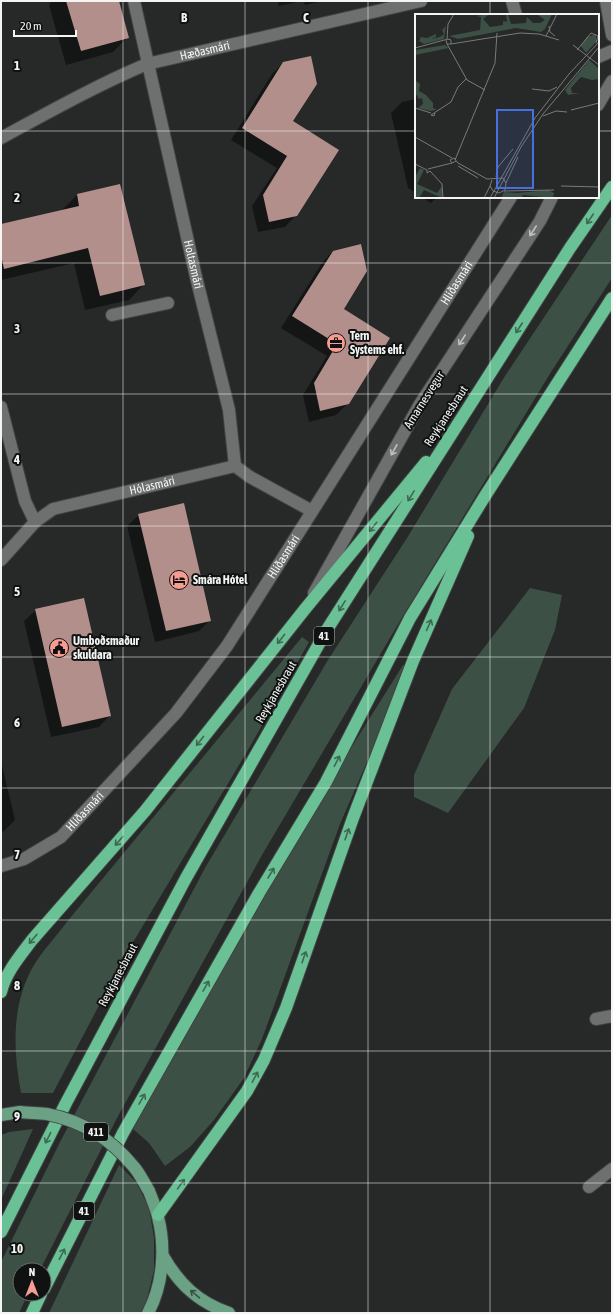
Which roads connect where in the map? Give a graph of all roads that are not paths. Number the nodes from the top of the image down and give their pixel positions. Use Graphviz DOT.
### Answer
graph roads {
  1 [pos="134,1"];
  2 [pos="421,1"];
  3 [pos="512,1"];
  4 [pos="606,1"];
  5 [pos="516,14"];
  6 [pos="612,35"];
  7 [pos="612,51"];
  8 [pos="599,57"];
  9 [pos="147,64"];
  10 [pos="612,81"];
  11 [pos="599,103"];
  12 [pos="1,138"];
  13 [pos="612,187"];
  14 [pos="510,198"];
  15 [pos="552,198"];
  16 [pos="612,298"];
  17 [pos="168,303"];
  18 [pos="112,315"];
  19 [pos="1,407"];
  20 [pos="460,421"];
  21 [pos="235,466"];
  22 [pos="485,496"];
  23 [pos="312,511"];
  24 [pos="35,522"];
  25 [pos="1,560"];
  26 [pos="305,609"];
  27 [pos="1,866"];
  28 [pos="1,992"];
  29 [pos="612,1016"];
  30 [pos="596,1019"];
  31 [pos="1,1114"];
  32 [pos="612,1169"];
  33 [pos="589,1187"];
  34 [pos="158,1215"];
  35 [pos="1,1232"];
  36 [pos="162,1256"];
  37 [pos="52,1273"];
  38 [pos="37,1302"];
  39 [pos="32,1313"];
  40 [pos="148,1313"];
  41 [pos="229,1313"];
  1 -- 9 [label="street, Holtasmári"];
  2 -- 9 [label="street, Hæðasmári"];
  3 -- 5 [label="street"];
  4 -- 6 [label="street"];
  7 -- 8 [label="street"];
  9 -- 12 [label="street, Hæðasmári"];
  9 -- 21 [label="street, Holtasmári"];
  10 -- 11 [label="street"];
  13 -- 20 [label="highway, Reykjanesbraut / 41, one-way"];
  14 -- 23 [label="street, Hlíðasmári"];
  15 -- 26 [label="street, Arnarnesvegur, one-way"];
  16 -- 22 [label="highway, 41"];
  17 -- 18 [label="street"];
  19 -- 24 [label="street"];
  20 -- 26 [label="highway, one-way"];
  20 -- 35 [label="highway, Reykjanesbraut / 41, one-way"];
  21 -- 23 [label="street"];
  21 -- 24 [label="street, Hólasmári"];
  34 -- 22 [label="highway, one-way"];
  37 -- 22 [label="highway, 41, one-way"];
  23 -- 27 [label="street, Hlíðasmári"];
  24 -- 25 [label="street, Hólasmári"];
  26 -- 28 [label="highway, one-way"];
  29 -- 30 [label="street"];
  31 -- 34 [label="main road, 411, bridge"];
  32 -- 33 [label="street"];
  34 -- 36 [label="main road, 411"];
  36 -- 40 [label="main road, 411"];
  41 -- 36 [label="main road, one-way"];
  38 -- 39 [label="highway"];
}
